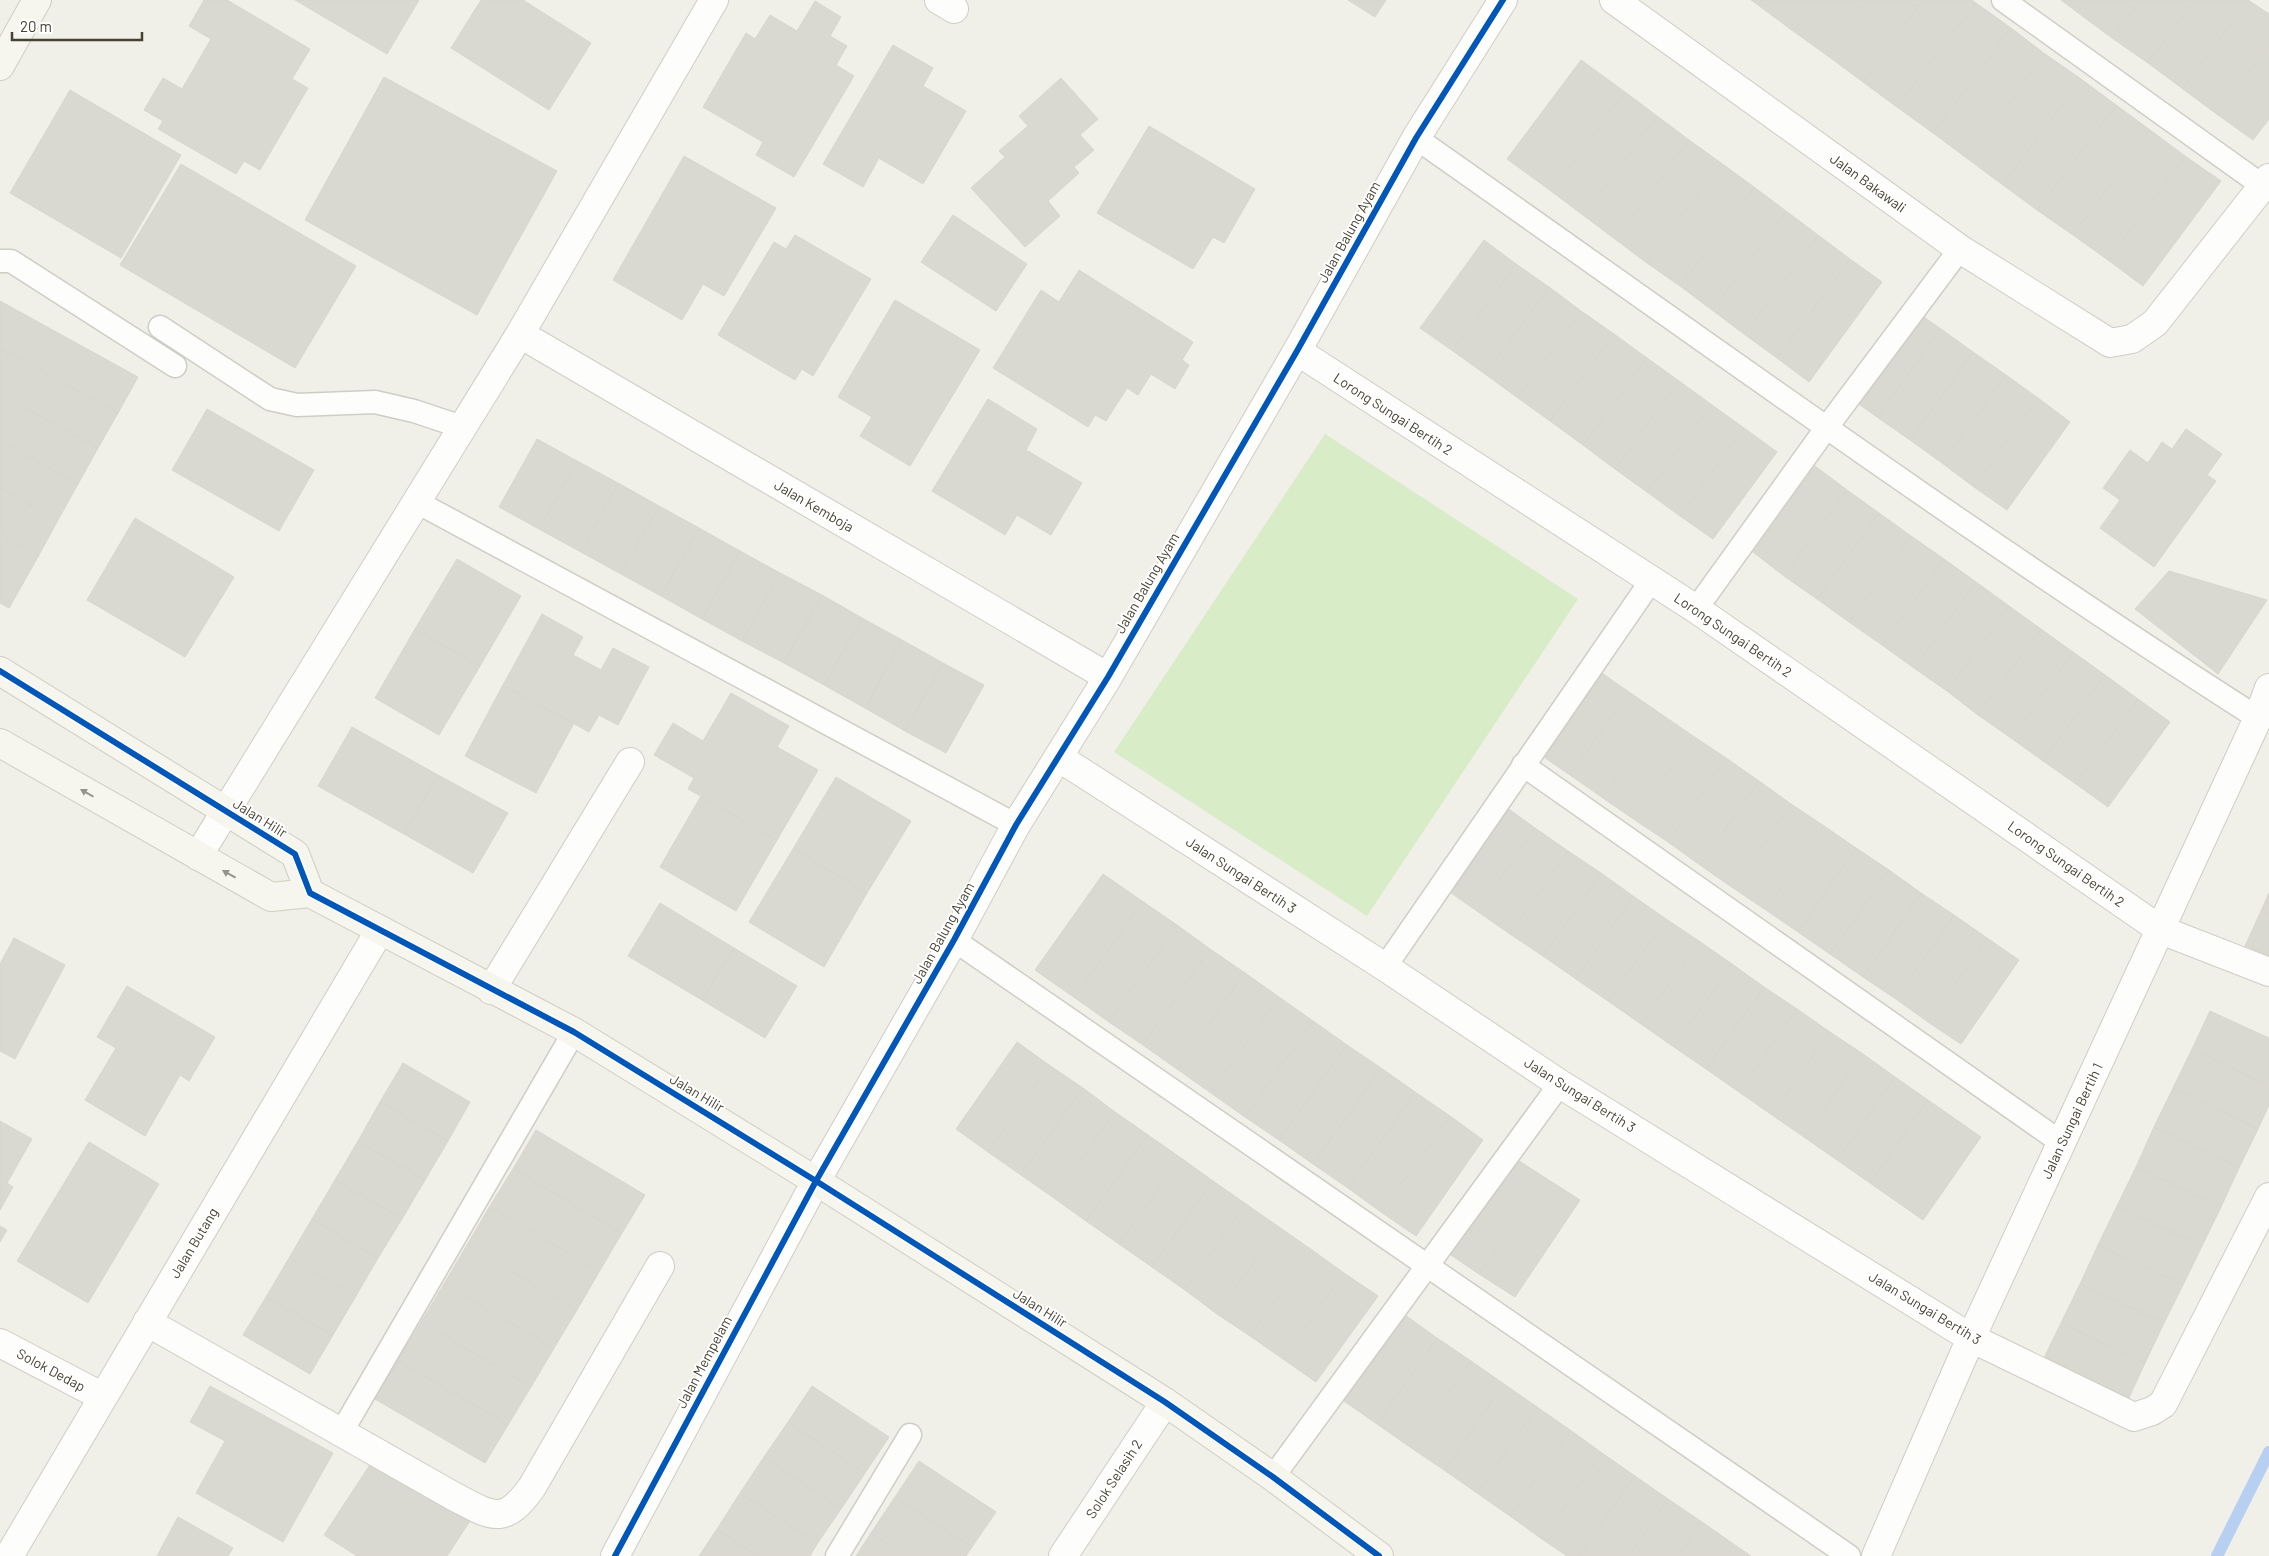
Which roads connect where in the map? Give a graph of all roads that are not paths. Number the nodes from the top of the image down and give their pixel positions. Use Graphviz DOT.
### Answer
graph roads {
  1 [pos="37,0"];
  2 [pos="714,0"];
  3 [pos="1503,0"];
  4 [pos="1614,0"];
  5 [pos="2004,0"];
  6 [pos="0,66"];
  7 [pos="1416,138"];
  8 [pos="2266,182"];
  9 [pos="1960,249"];
  10 [pos="0,261"];
  11 [pos="160,327"];
  12 [pos="520,334"];
  13 [pos="1297,351"];
  14 [pos="175,366"];
  15 [pos="462,427"];
  16 [pos="1827,427"];
  17 [pos="415,501"];
  18 [pos="1651,581"];
  19 [pos="1696,609"];
  20 [pos="0,671"];
  21 [pos="1108,677"];
  22 [pos="2269,688"];
  23 [pos="2258,718"];
  24 [pos="0,743"];
  25 [pos="1058,757"];
  26 [pos="630,762"];
  27 [pos="1523,765"];
  28 [pos="225,811"];
  29 [pos="1016,825"];
  30 [pos="198,856"];
  31 [pos="310,893"];
  32 [pos="380,930"];
  33 [pos="2161,930"];
  34 [pos="954,940"];
  35 [pos="1385,967"];
  36 [pos="2269,972"];
  37 [pos="491,990"];
  38 [pos="574,1032"];
  39 [pos="1560,1084"];
  40 [pos="2062,1142"];
  41 [pos="816,1181"];
  42 [pos="2269,1196"];
  43 [pos="1427,1265"];
  44 [pos="660,1266"];
  45 [pos="147,1322"];
  46 [pos="1972,1338"];
  47 [pos="0,1343"];
  48 [pos="103,1397"];
  49 [pos="1165,1402"];
  50 [pos="341,1433"];
  51 [pos="910,1435"];
  52 [pos="1273,1477"];
  53 [pos="9,1556"];
  54 [pos="615,1556"];
  55 [pos="837,1556"];
  56 [pos="1063,1556"];
  57 [pos="1379,1556"];
  58 [pos="1849,1556"];
  59 [pos="1876,1556"];
  1 -- 6 [label="street"];
  2 -- 12 [label="street"];
  3 -- 7 [label="street, Jalan Balung Ayam"];
  4 -- 9 [label="street, Jalan Bakawali"];
  5 -- 8 [label="lane"];
  7 -- 13 [label="street, Jalan Balung Ayam"];
  7 -- 16 [label="lane"];
  8 -- 9 [label="street, Jalan Bakawali"];
  9 -- 16 [label="lane"];
  10 -- 14 [label="lane"];
  11 -- 15 [label="lane"];
  12 -- 15 [label="street"];
  12 -- 21 [label="street, Jalan Kemboja"];
  13 -- 18 [label="street, Lorong Sungai Bertih 2"];
  13 -- 21 [label="street, Jalan Balung Ayam"];
  15 -- 17 [label="street"];
  16 -- 19 [label="lane"];
  16 -- 23 [label="lane"];
  17 -- 28 [label="street"];
  17 -- 29 [label="lane"];
  18 -- 19 [label="street, Lorong Sungai Bertih 2"];
  18 -- 27 [label="lane"];
  19 -- 33 [label="street, Lorong Sungai Bertih 2"];
  20 -- 28 [label="street, Jalan Hilir"];
  21 -- 25 [label="street, Jalan Balung Ayam"];
  22 -- 23 [label="street, Jalan Sungai Bertih 1"];
  23 -- 33 [label="street, Jalan Sungai Bertih 1"];
  30 -- 24 [label="street, one-way"];
  25 -- 29 [label="street, Jalan Balung Ayam"];
  25 -- 35 [label="street, Jalan Sungai Bertih 3"];
  26 -- 37 [label="street"];
  27 -- 35 [label="lane"];
  27 -- 40 [label="lane"];
  28 -- 30 [label="street"];
  28 -- 31 [label="street, Jalan Hilir"];
  29 -- 34 [label="street, Jalan Balung Ayam"];
  31 -- 30 [label="street, one-way"];
  31 -- 32 [label="street, Jalan Hilir"];
  32 -- 37 [label="street, Jalan Hilir"];
  32 -- 45 [label="street, Jalan Butang"];
  33 -- 36 [label="street, Lorong Sungai Bertih 2"];
  33 -- 40 [label="street, Jalan Sungai Bertih 1"];
  34 -- 41 [label="street, Jalan Balung Ayam"];
  34 -- 43 [label="lane"];
  35 -- 39 [label="street, Jalan Sungai Bertih 3"];
  37 -- 38 [label="street, Jalan Hilir"];
  38 -- 41 [label="street, Jalan Hilir"];
  38 -- 50 [label="lane"];
  39 -- 43 [label="lane"];
  39 -- 46 [label="street, Jalan Sungai Bertih 3"];
  40 -- 46 [label="street, Jalan Sungai Bertih 1"];
  41 -- 49 [label="street, Jalan Hilir"];
  41 -- 54 [label="street, Jalan Mempelam"];
  42 -- 46 [label="street, Jalan Sungai Bertih 3"];
  43 -- 52 [label="lane"];
  43 -- 58 [label="lane"];
  44 -- 50 [label="street"];
  45 -- 48 [label="street, Jalan Butang"];
  45 -- 50 [label="street"];
  46 -- 59 [label="street, Jalan Sungai Bertih 1"];
  47 -- 48 [label="street, Solok Dedap"];
  48 -- 53 [label="street, Jalan Butang"];
  49 -- 52 [label="street, Jalan Hilir"];
  49 -- 56 [label="street, Solok Selasih 2"];
  51 -- 55 [label="lane"];
  52 -- 57 [label="street, Jalan Hilir"];
}
